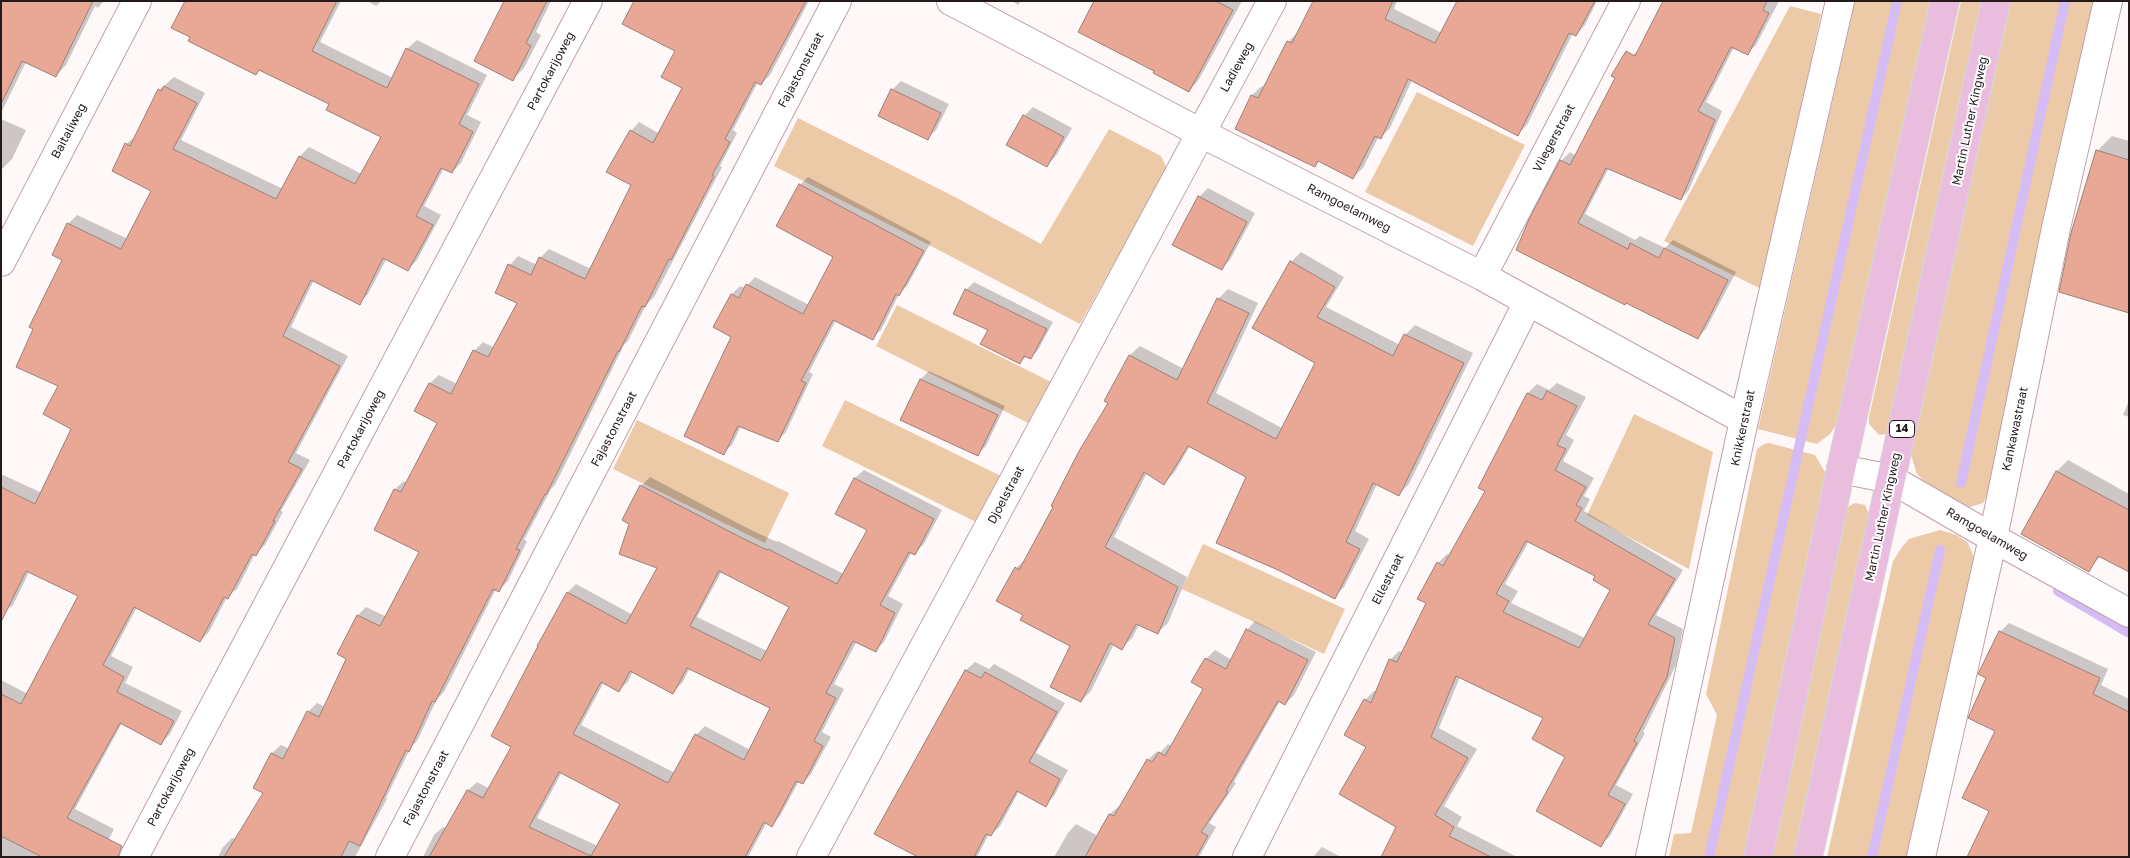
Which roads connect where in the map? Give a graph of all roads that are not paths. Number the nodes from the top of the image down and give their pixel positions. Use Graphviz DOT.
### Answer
graph roads {
  1 [pos="137,1"];
  2 [pos="588,1"];
  3 [pos="838,1"];
  4 [pos="951,1"];
  5 [pos="1272,1"];
  6 [pos="1626,1"];
  7 [pos="1840,1"];
  8 [pos="1945,1"];
  9 [pos="1996,1"];
  10 [pos="2108,1"];
  11 [pos="1201,133"];
  12 [pos="1,262"];
  13 [pos="1482,276"];
  14 [pos="1528,302"];
  15 [pos="1744,420"];
  16 [pos="1841,469"];
  17 [pos="1891,479"];
  18 [pos="1992,538"];
  19 [pos="2129,613"];
  20 [pos="134,857"];
  21 [pos="390,857"];
  22 [pos="811,857"];
  23 [pos="1247,857"];
  24 [pos="1650,857"];
  25 [pos="1758,857"];
  26 [pos="1808,857"];
  27 [pos="1921,857"];
  1 -- 12 [label="street, Baitaliweg"];
  2 -- 20 [label="street, Partokarijoweg"];
  3 -- 21 [label="street, Fajastonstraat"];
  4 -- 11 [label="street, Ramgoelamweg"];
  5 -- 11 [label="street, Ladieweg"];
  6 -- 13 [label="street, Vliegerstraat"];
  7 -- 15 [label="street, Knikkerstraat"];
  8 -- 16 [label="main road"];
  9 -- 17 [label="main road, Martin Luther Kingweg / 14"];
  10 -- 18 [label="street, Kankawastraat"];
  11 -- 13 [label="street, Ramgoelamweg"];
  11 -- 22 [label="street, Djoelstraat"];
  13 -- 14 [label="street, Ramgoelamweg"];
  14 -- 15 [label="street, Ramgoelamweg"];
  14 -- 23 [label="street, Ellestraat"];
  15 -- 24 [label="street, Knikkerstraat"];
  16 -- 17 [label="street, Ramgoelamweg"];
  16 -- 25 [label="main road"];
  17 -- 18 [label="street, Ramgoelamweg"];
  17 -- 26 [label="main road, Martin Luther Kingweg / 14"];
  18 -- 19 [label="street, Ramgoelamweg"];
  18 -- 27 [label="street, Kankawastraat"];
}
